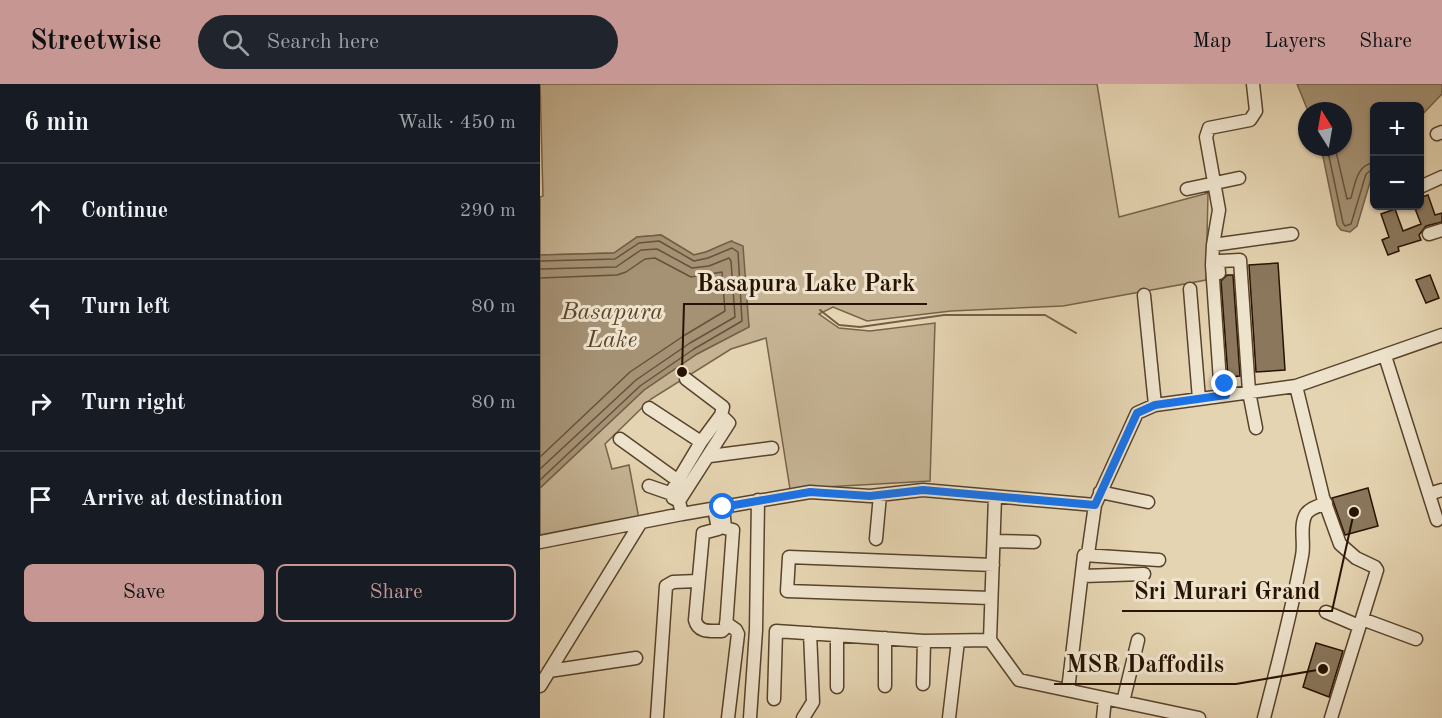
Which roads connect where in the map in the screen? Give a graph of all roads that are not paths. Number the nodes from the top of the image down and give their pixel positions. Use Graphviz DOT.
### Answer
graph roads {
  1 [pos="1253,84"];
  2 [pos="1442,177"];
  3 [pos="1239,178"];
  4 [pos="1215,183"];
  5 [pos="1424,185"];
  6 [pos="1187,189"];
  7 [pos="1442,230"];
  8 [pos="1292,234"];
  9 [pos="1429,234"];
  10 [pos="1213,245"];
  11 [pos="1190,289"];
  12 [pos="1144,295"];
  13 [pos="1442,335"];
  14 [pos="1385,356"];
  15 [pos="686,379"];
  16 [pos="1296,386"];
  17 [pos="1249,392"];
  18 [pos="1224,396"];
  19 [pos="1199,399"];
  20 [pos="1155,405"];
  21 [pos="649,408"];
  22 [pos="721,415"];
  23 [pos="1256,428"];
  24 [pos="620,439"];
  25 [pos="701,442"];
  26 [pos="772,448"];
  27 [pos="710,456"];
  28 [pos="677,480"];
  29 [pos="649,486"];
  30 [pos="1442,490"];
  31 [pos="1100,492"];
  32 [pos="1429,494"];
  33 [pos="880,495"];
  34 [pos="675,497"];
  35 [pos="995,497"];
  36 [pos="758,501"];
  37 [pos="1148,502"];
  38 [pos="1326,503"];
  39 [pos="1095,505"];
  40 [pos="718,507"];
  41 [pos="682,514"];
  42 [pos="1437,520"];
  43 [pos="641,522"];
  44 [pos="722,529"];
  45 [pos="876,538"];
  46 [pos="994,541"];
  47 [pos="540,542"];
  48 [pos="1034,542"];
  49 [pos="1088,554"];
  50 [pos="1159,560"];
  51 [pos="993,565"];
  52 [pos="1144,574"];
  53 [pos="1083,576"];
  54 [pos="698,581"];
  55 [pos="990,598"];
  56 [pos="1326,612"];
  57 [pos="1360,622"];
  58 [pos="726,623"];
  59 [pos="810,633"];
  60 [pos="837,635"];
  61 [pos="885,638"];
  62 [pos="990,639"];
  63 [pos="1416,639"];
  64 [pos="1138,640"];
  65 [pos="924,641"];
  66 [pos="958,641"];
  67 [pos="636,658"];
  68 [pos="549,671"];
  69 [pos="922,684"];
  70 [pos="540,686"];
  71 [pos="885,686"];
  72 [pos="837,687"];
  73 [pos="1068,690"];
  74 [pos="774,699"];
  75 [pos="1105,699"];
  76 [pos="1123,702"];
  77 [pos="1165,714"];
  78 [pos="657,718"];
  79 [pos="728,718"];
  80 [pos="750,718"];
  81 [pos="803,718"];
  82 [pos="950,718"];
  83 [pos="1103,718"];
  84 [pos="1199,718"];
  85 [pos="1264,718"];
  86 [pos="1331,718"];
  1 -- 4 [label="street"];
  2 -- 5 [label="street"];
  3 -- 4 [label="street"];
  4 -- 6 [label="street"];
  4 -- 10 [label="street"];
  7 -- 9 [label="street"];
  8 -- 10 [label="street"];
  10 -- 18 [label="street"];
  11 -- 19 [label="street"];
  12 -- 20 [label="street"];
  13 -- 14 [label="street"];
  14 -- 16 [label="street"];
  14 -- 32 [label="street"];
  15 -- 22 [label="street"];
  16 -- 17 [label="street"];
  16 -- 38 [label="street"];
  17 -- 18 [label="street"];
  17 -- 18 [label="street"];
  17 -- 23 [label="street"];
  18 -- 19 [label="street"];
  19 -- 20 [label="street"];
  20 -- 31 [label="street"];
  21 -- 25 [label="street"];
  22 -- 25 [label="street"];
  22 -- 27 [label="street"];
  24 -- 28 [label="street"];
  25 -- 28 [label="street"];
  26 -- 27 [label="street"];
  27 -- 34 [label="street"];
  28 -- 34 [label="street"];
  29 -- 34 [label="street"];
  30 -- 32 [label="street"];
  31 -- 37 [label="street"];
  31 -- 39 [label="street"];
  32 -- 42 [label="street"];
  33 -- 35 [label="street"];
  33 -- 36 [label="street"];
  33 -- 45 [label="street"];
  34 -- 41 [label="street"];
  35 -- 39 [label="street"];
  35 -- 46 [label="street"];
  36 -- 40 [label="street"];
  36 -- 80 [label="street"];
  38 -- 57 [label="street"];
  38 -- 85 [label="street"];
  39 -- 49 [label="street"];
  40 -- 41 [label="street"];
  40 -- 44 [label="street"];
  41 -- 43 [label="street"];
  43 -- 47 [label="street"];
  43 -- 68 [label="street"];
  44 -- 54 [label="street"];
  44 -- 58 [label="street"];
  46 -- 48 [label="street"];
  46 -- 51 [label="street"];
  49 -- 50 [label="street"];
  49 -- 53 [label="street"];
  51 -- 55 [label="street"];
  51 -- 55 [label="street"];
  52 -- 53 [label="street"];
  53 -- 73 [label="street"];
  54 -- 58 [label="street"];
  54 -- 78 [label="street"];
  55 -- 62 [label="street"];
  56 -- 57 [label="street"];
  57 -- 63 [label="street"];
  57 -- 86 [label="street"];
  58 -- 79 [label="street"];
  59 -- 60 [label="street"];
  59 -- 74 [label="street"];
  59 -- 81 [label="street"];
  60 -- 61 [label="street"];
  60 -- 72 [label="street"];
  61 -- 65 [label="street"];
  61 -- 71 [label="street"];
  62 -- 66 [label="street"];
  62 -- 73 [label="street"];
  64 -- 76 [label="street"];
  65 -- 66 [label="street"];
  65 -- 69 [label="street"];
  66 -- 82 [label="street"];
  67 -- 68 [label="street"];
  68 -- 70 [label="street"];
  73 -- 75 [label="street"];
  75 -- 76 [label="street"];
  75 -- 83 [label="street"];
  76 -- 77 [label="street"];
  77 -- 84 [label="street"];
}
